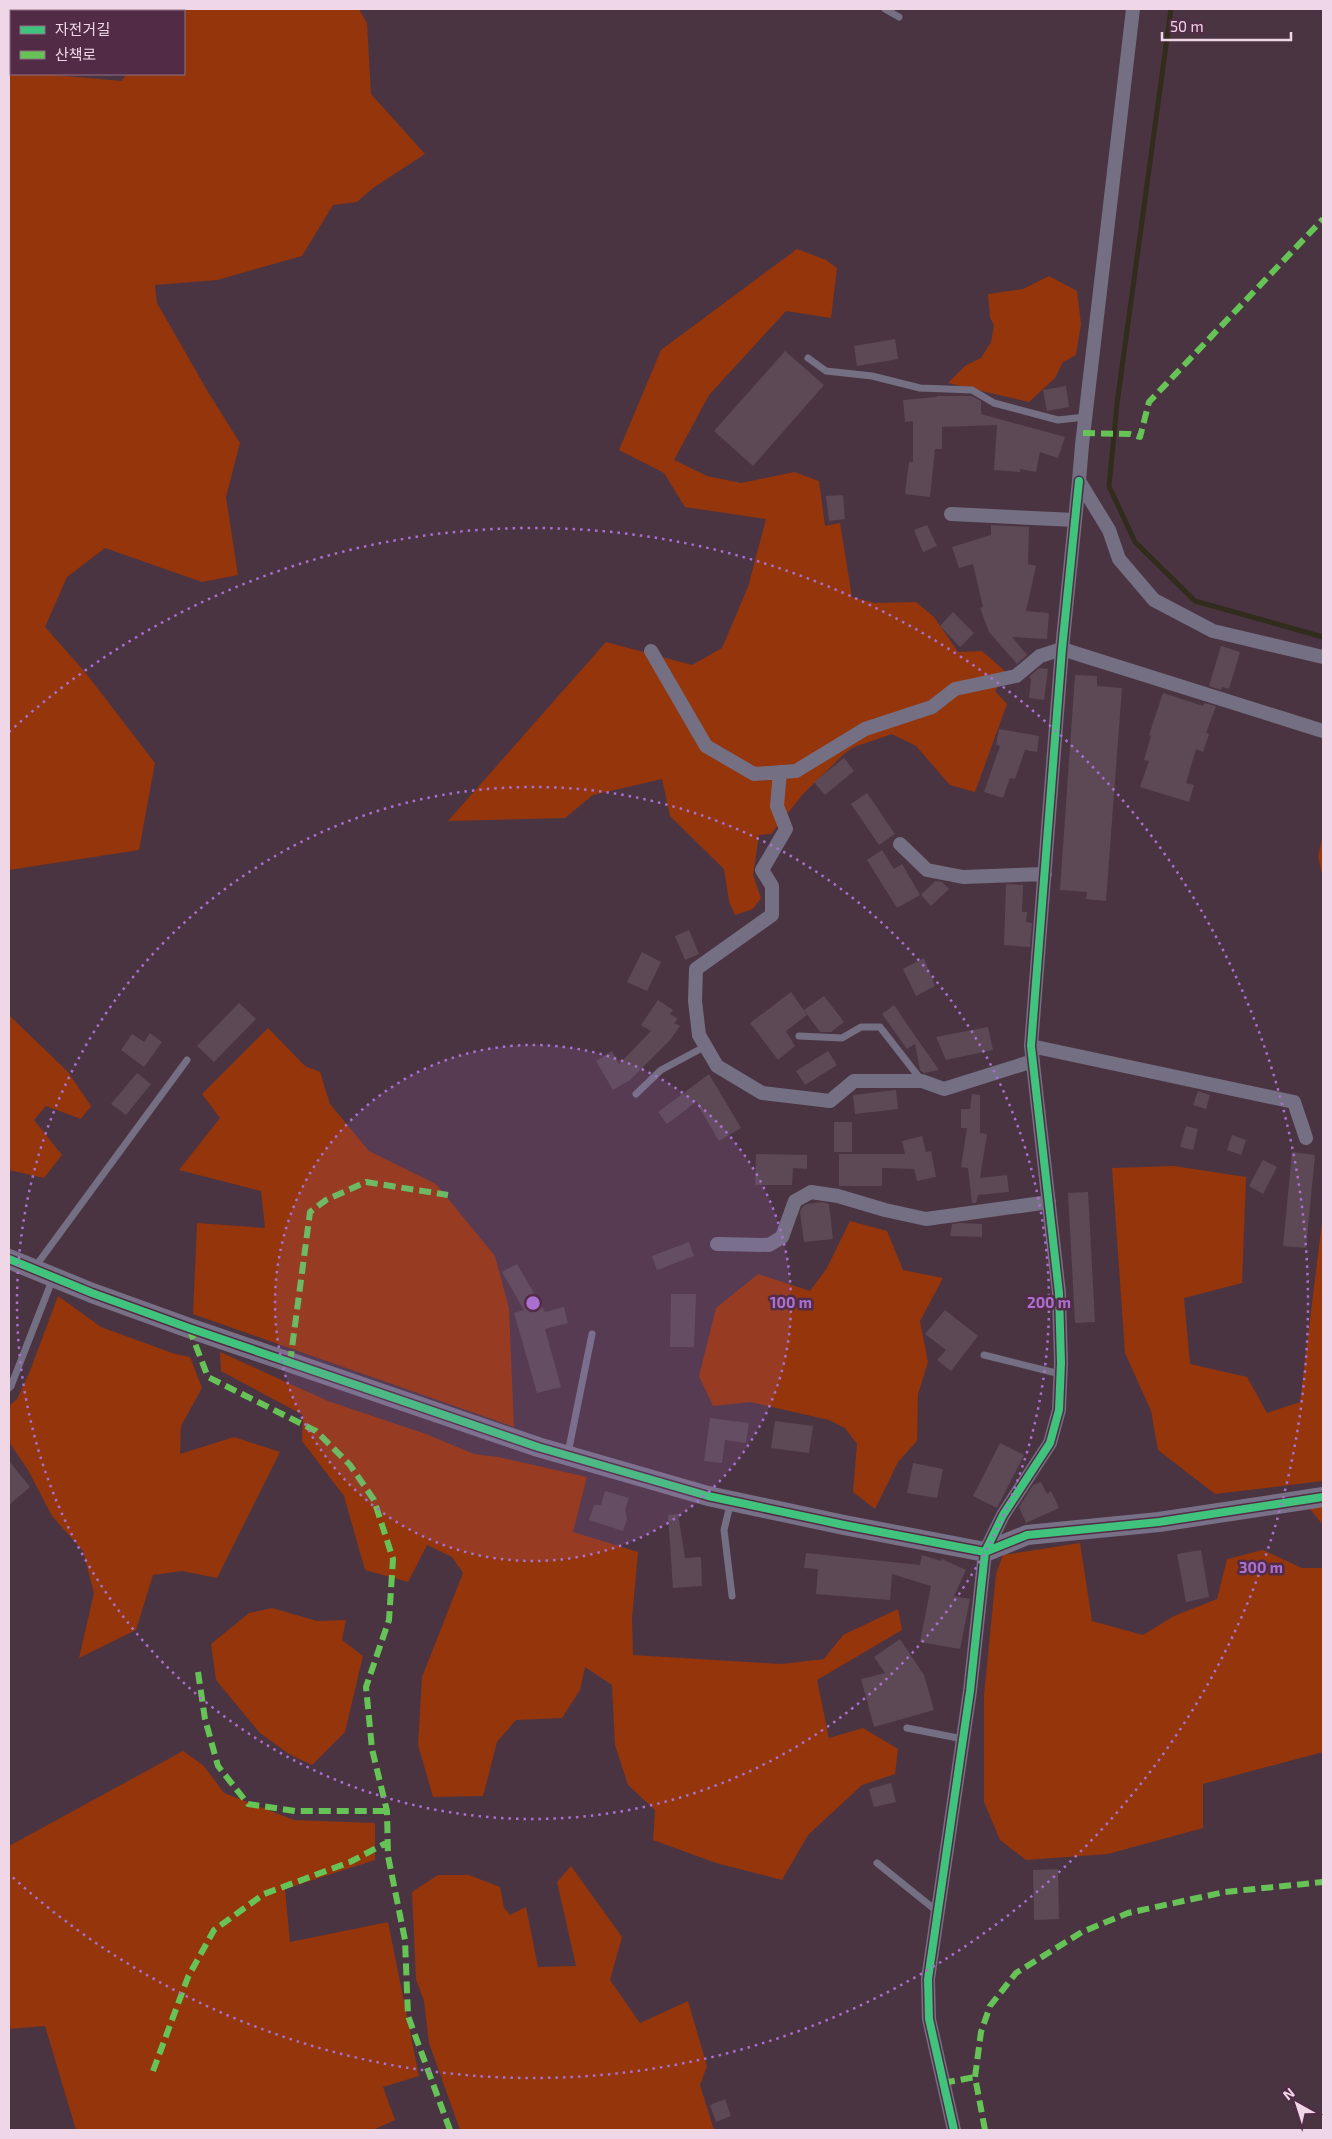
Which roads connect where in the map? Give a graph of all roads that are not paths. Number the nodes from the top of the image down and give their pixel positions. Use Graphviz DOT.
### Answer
graph roads {
  1 [pos="884,9"];
  2 [pos="1133,9"];
  3 [pos="899,17"];
  4 [pos="808,358"];
  5 [pos="1085,417"];
  6 [pos="1079,481"];
  7 [pos="951,514"];
  8 [pos="1075,520"];
  9 [pos="1062,649"];
  10 [pos="651,651"];
  11 [pos="1323,657"];
  12 [pos="1323,731"];
  13 [pos="780,772"];
  14 [pos="900,844"];
  15 [pos="1045,874"];
  16 [pos="800,1036"];
  17 [pos="706,1046"];
  18 [pos="1031,1046"];
  19 [pos="187,1060"];
  20 [pos="1033,1061"];
  21 [pos="922,1081"];
  22 [pos="636,1094"];
  23 [pos="1306,1138"];
  24 [pos="1049,1202"];
  25 [pos="717,1244"];
  26 [pos="9,1259"];
  27 [pos="33,1269"];
  28 [pos="53,1277"];
  29 [pos="592,1334"];
  30 [pos="984,1355"];
  31 [pos="1060,1374"];
  32 [pos="9,1388"];
  33 [pos="568,1456"];
  34 [pos="1323,1497"];
  35 [pos="731,1501"];
  36 [pos="985,1552"];
  37 [pos="732,1596"];
  38 [pos="907,1728"];
  39 [pos="963,1739"];
  40 [pos="877,1863"];
  41 [pos="938,1912"];
  42 [pos="954,2130"];
  1 -- 3 [label="lane"];
  2 -- 5 [label="street"];
  4 -- 5 [label="lane"];
  5 -- 6 [label="street"];
  6 -- 8 [label="street"];
  6 -- 11 [label="street"];
  7 -- 8 [label="street"];
  8 -- 9 [label="street"];
  9 -- 12 [label="street"];
  9 -- 13 [label="street"];
  9 -- 15 [label="street"];
  10 -- 13 [label="street"];
  13 -- 17 [label="street"];
  14 -- 15 [label="street"];
  15 -- 18 [label="street"];
  16 -- 21 [label="lane"];
  17 -- 21 [label="street"];
  17 -- 22 [label="lane"];
  18 -- 20 [label="street"];
  18 -- 23 [label="street"];
  19 -- 27 [label="lane"];
  20 -- 21 [label="street"];
  20 -- 24 [label="street"];
  24 -- 25 [label="street"];
  24 -- 31 [label="street"];
  26 -- 27 [label="street"];
  27 -- 28 [label="street"];
  28 -- 32 [label="lane"];
  28 -- 33 [label="street"];
  29 -- 33 [label="lane"];
  30 -- 31 [label="lane"];
  31 -- 36 [label="street"];
  33 -- 35 [label="street"];
  34 -- 36 [label="street"];
  35 -- 36 [label="street"];
  35 -- 37 [label="lane"];
  36 -- 39 [label="street"];
  38 -- 39 [label="lane"];
  39 -- 41 [label="street"];
  40 -- 41 [label="lane"];
  41 -- 42 [label="street"];
}
